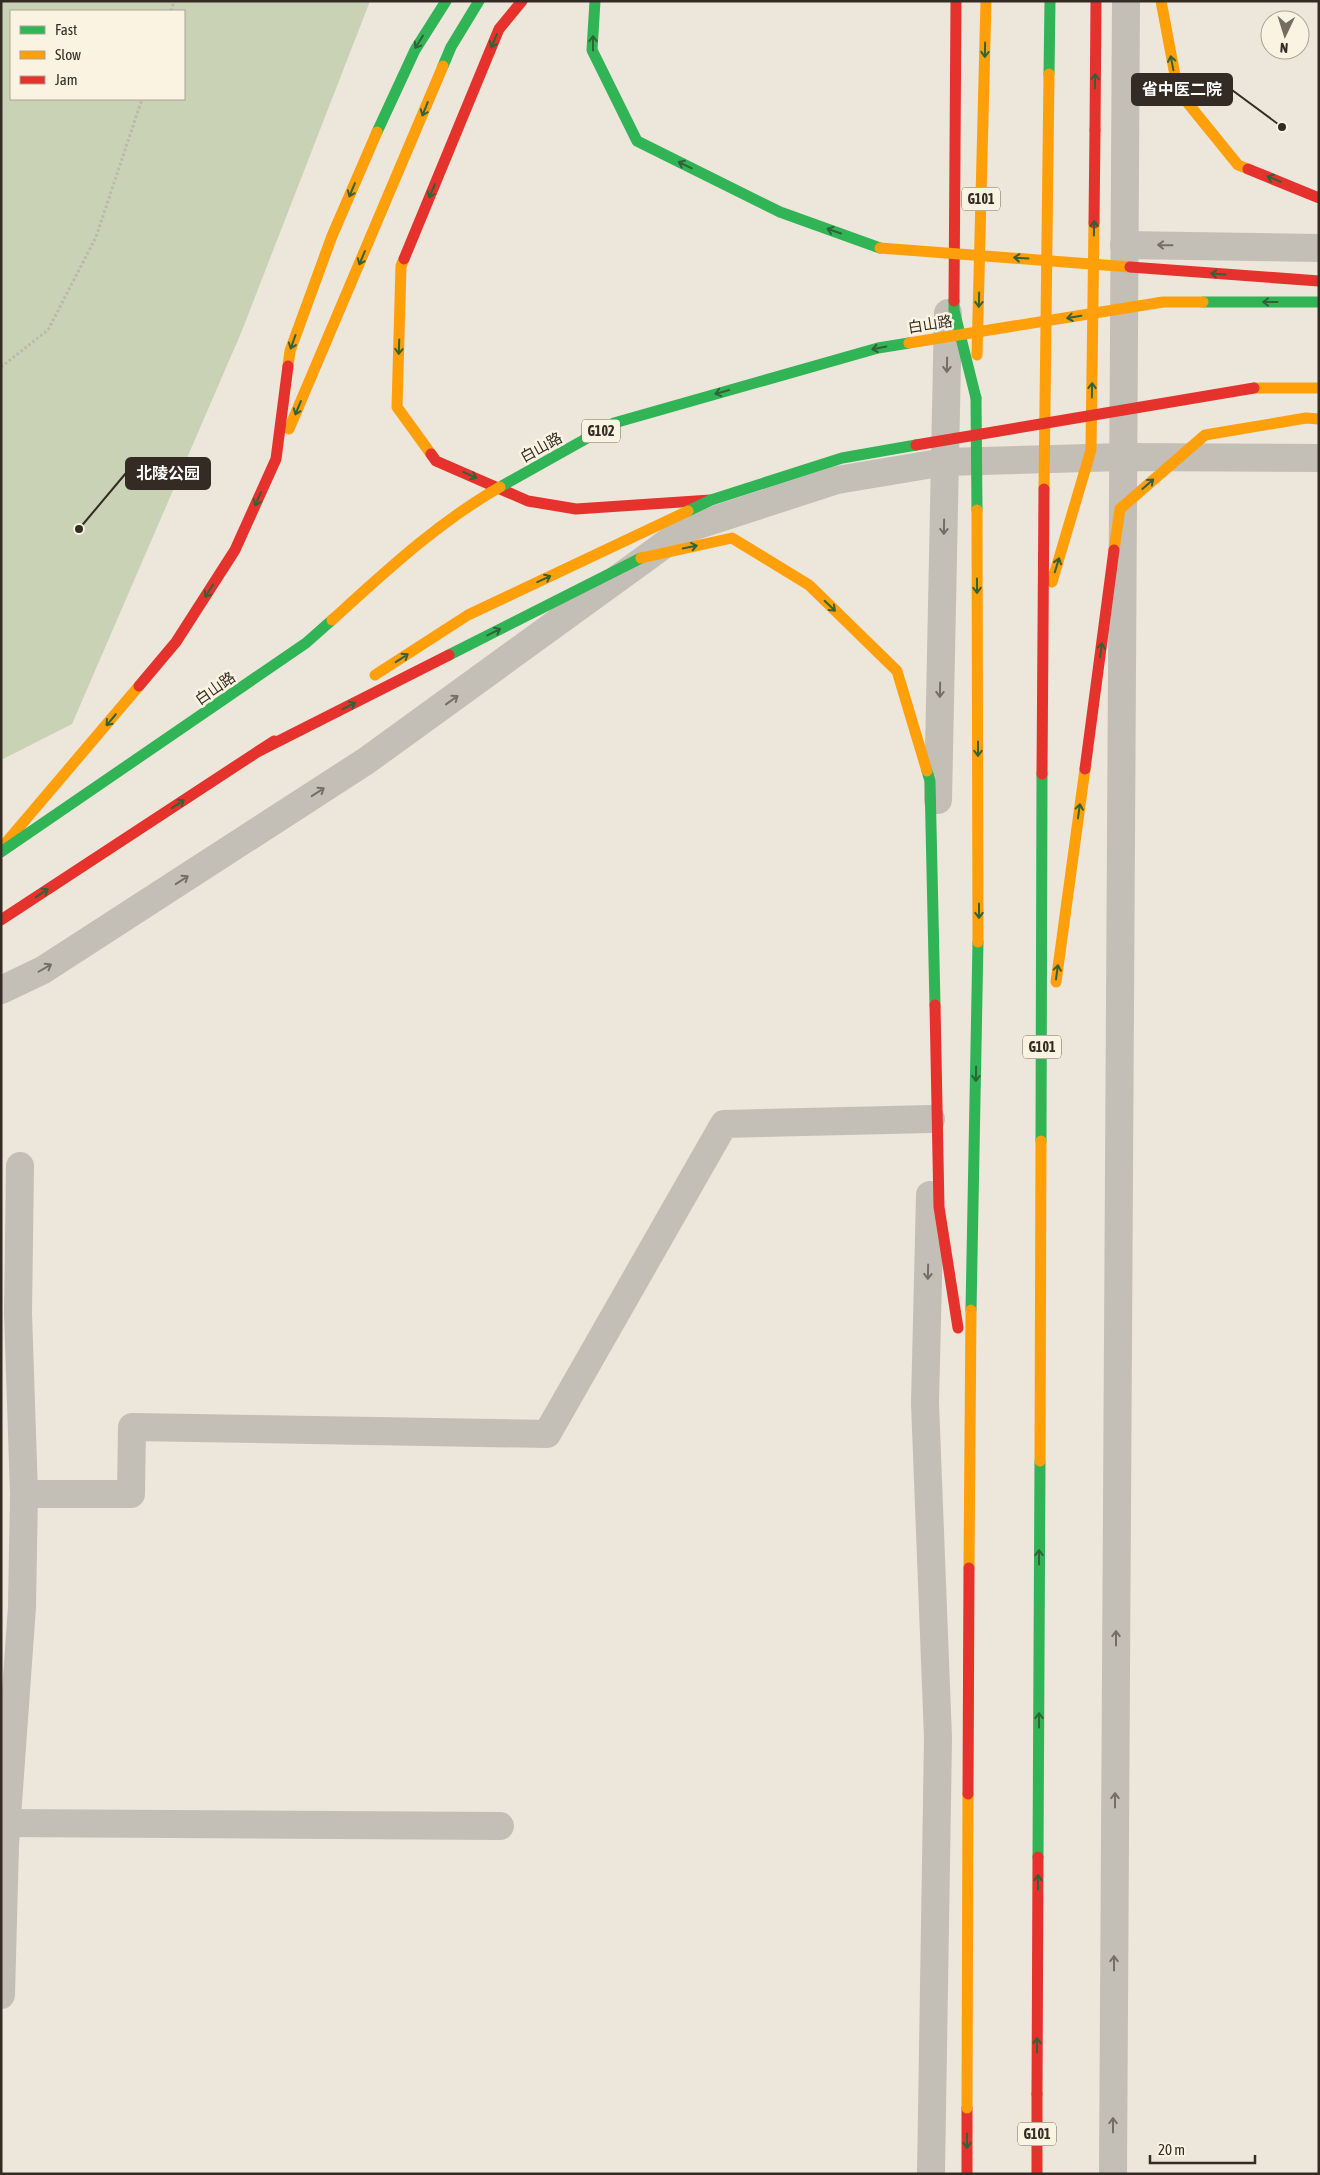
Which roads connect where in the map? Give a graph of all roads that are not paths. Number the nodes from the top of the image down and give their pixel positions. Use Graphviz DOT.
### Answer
graph roads {
  1 [pos="446,1"];
  2 [pos="480,1"];
  3 [pos="522,1"];
  4 [pos="595,1"];
  5 [pos="955,1"];
  6 [pos="986,1"];
  7 [pos="1050,1"];
  8 [pos="1096,1"];
  9 [pos="1126,1"];
  10 [pos="1161,1"];
  11 [pos="1319,198"];
  12 [pos="1124,245"];
  13 [pos="1319,248"];
  14 [pos="1319,281"];
  15 [pos="1319,302"];
  16 [pos="1319,388"];
  17 [pos="976,398"];
  18 [pos="1319,418"];
  19 [pos="1122,457"];
  20 [pos="1319,458"];
  21 [pos="276,459"];
  22 [pos="945,462"];
  23 [pos="711,500"];
  24 [pos="1043,612"];
  25 [pos="363,683"];
  26 [pos="347,694"];
  27 [pos="259,752"];
  28 [pos="1,850"];
  29 [pos="1,920"];
  30 [pos="1,990"];
  31 [pos="1041,1090"];
  32 [pos="932,1118"];
  33 [pos="20,1166"];
  34 [pos="969,1401"];
  35 [pos="24,1494"];
  36 [pos="4,1823"];
  37 [pos="500,1826"];
  38 [pos="1,1995"];
  39 [pos="931,2174"];
  40 [pos="967,2174"];
  41 [pos="1037,2174"];
  42 [pos="1113,2174"];
  1 -- 21 [label="highway, one-way"];
  2 -- 21 [label="highway, one-way"];
  3 -- 23 [label="highway, one-way, bridge"];
  14 -- 4 [label="highway, one-way, bridge"];
  5 -- 17 [label="highway, bridge"];
  5 -- 22 [label="street, one-way"];
  6 -- 17 [label="highway, G101, one-way, bridge"];
  7 -- 24 [label="highway, G101, bridge"];
  24 -- 8 [label="highway, one-way, bridge"];
  9 -- 12 [label="street"];
  11 -- 10 [label="highway, one-way"];
  13 -- 12 [label="street, one-way"];
  12 -- 19 [label="street"];
  15 -- 28 [label="highway, 白山路 / G102, one-way, bridge"];
  16 -- 23 [label="highway, bridge"];
  17 -- 34 [label="highway, G101, one-way, bridge"];
  31 -- 18 [label="highway, one-way, bridge"];
  19 -- 20 [label="street"];
  19 -- 22 [label="street"];
  42 -- 19 [label="street, one-way"];
  21 -- 28 [label="highway, one-way"];
  30 -- 22 [label="street, one-way"];
  22 -- 32 [label="street, one-way"];
  25 -- 23 [label="highway, one-way, bridge"];
  24 -- 31 [label="highway, G101, bridge"];
  26 -- 27 [label="highway, bridge"];
  29 -- 27 [label="highway, one-way, bridge"];
  27 -- 34 [label="highway, one-way, bridge"];
  41 -- 31 [label="highway, G101, one-way, bridge"];
  32 -- 35 [label="street"];
  32 -- 39 [label="street, one-way"];
  33 -- 35 [label="street"];
  34 -- 40 [label="highway, G101, one-way, bridge"];
  35 -- 36 [label="street"];
  36 -- 37 [label="street"];
  36 -- 38 [label="street"];
}
